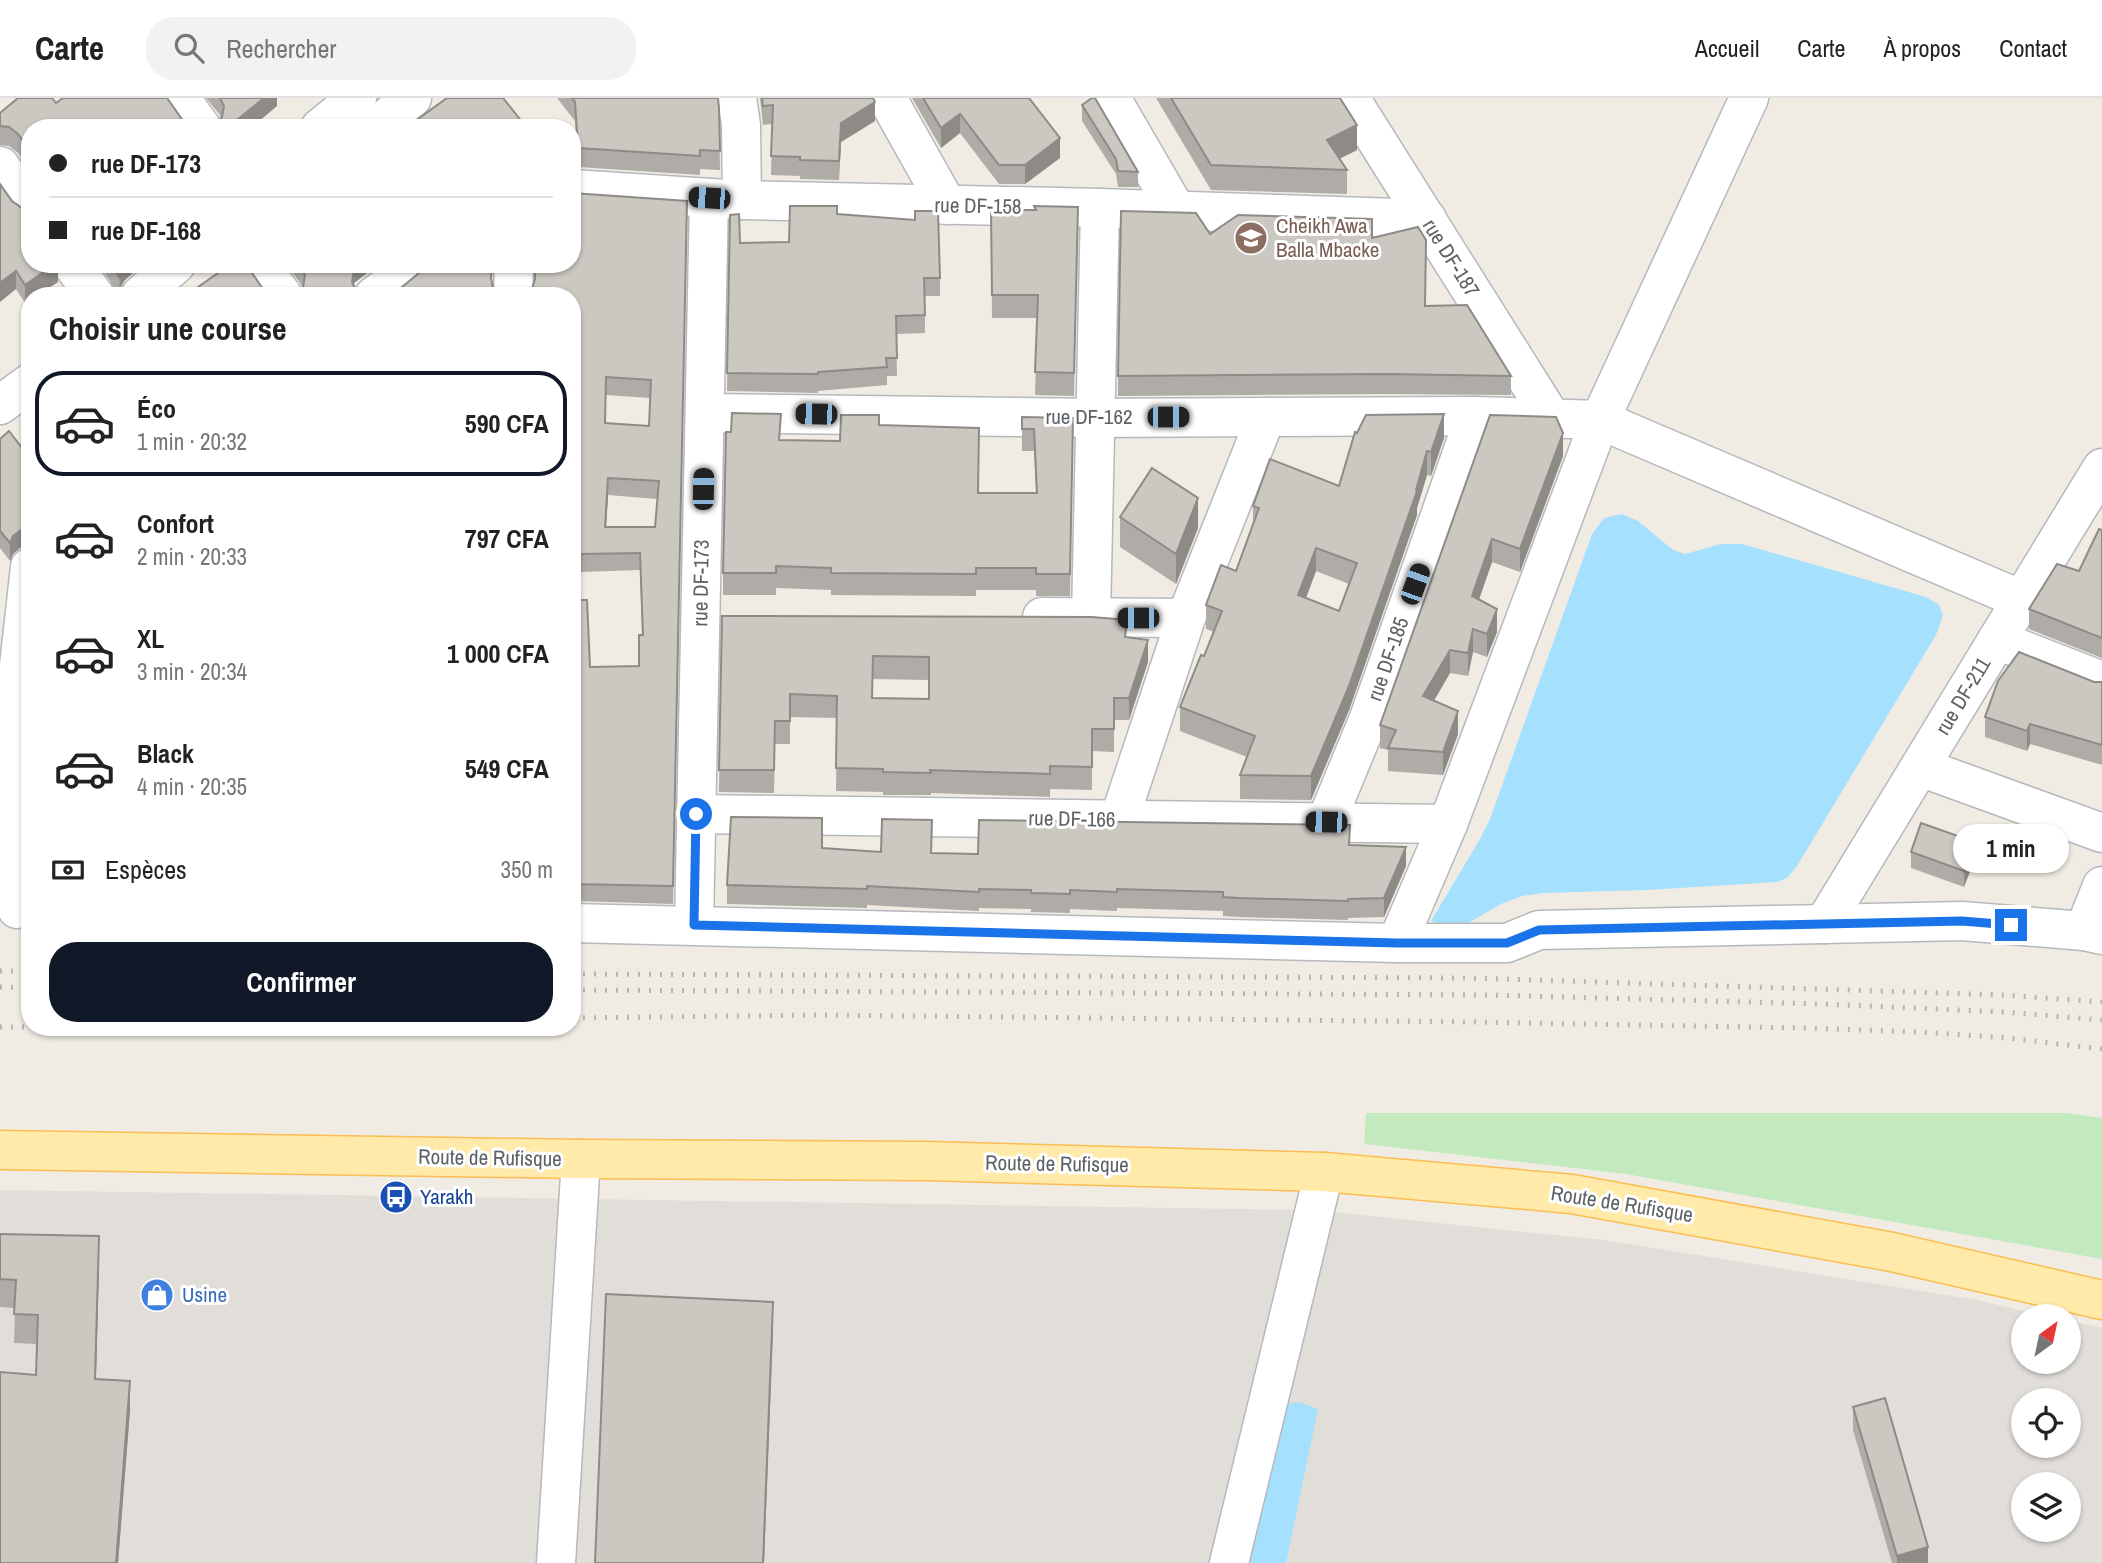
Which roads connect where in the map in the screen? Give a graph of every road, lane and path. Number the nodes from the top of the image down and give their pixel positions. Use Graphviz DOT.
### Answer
graph roads {
  1 [pos="180,98"];
  2 [pos="357,98"];
  3 [pos="412,98"];
  4 [pos="737,98"];
  5 [pos="887,98"];
  6 [pos="1111,98"];
  7 [pos="1350,98"];
  8 [pos="1749,98"];
  9 [pos="195,119"];
  10 [pos="331,119"];
  11 [pos="385,119"];
  12 [pos="0,166"];
  13 [pos="581,190"];
  14 [pos="21,194"];
  15 [pos="725,199"];
  16 [pos="947,205"];
  17 [pos="1100,208"];
  18 [pos="1176,210"];
  19 [pos="1427,219"];
  20 [pos="166,273"];
  21 [pos="405,273"];
  22 [pos="150,287"];
  23 [pos="386,287"];
  24 [pos="21,390"];
  25 [pos="0,405"];
  26 [pos="705,413"];
  27 [pos="1475,416"];
  28 [pos="1266,417"];
  29 [pos="1095,418"];
  30 [pos="1552,419"];
  31 [pos="1600,421"];
  32 [pos="2102,468"];
  33 [pos="21,569"];
  34 [pos="0,577"];
  35 [pos="2022,600"];
  36 [pos="1007,617"];
  37 [pos="1091,617"];
  38 [pos="1186,618"];
  39 [pos="1997,640"];
  40 [pos="21,676"];
  41 [pos="2102,681"];
  42 [pos="1920,768"];
  43 [pos="696,814"];
  44 [pos="1119,820"];
  45 [pos="1326,822"];
  46 [pos="1448,824"];
  47 [pos="2102,833"];
  48 [pos="2102,886"];
  49 [pos="16,909"];
  50 [pos="581,923"];
  51 [pos="1824,924"];
  52 [pos="694,925"];
  53 [pos="2093,933"];
  54 [pos="1397,943"];
  55 [pos="0,1150"];
  56 [pos="581,1159"];
  57 [pos="1324,1172"];
  58 [pos="2102,1300"];
  59 [pos="556,1563"];
  60 [pos="1229,1563"];
  1 -- 9 [label="street"];
  2 -- 10 [label="street"];
  3 -- 11 [label="street"];
  4 -- 15 [label="street, rue DF-173"];
  5 -- 16 [label="street"];
  6 -- 18 [label="street"];
  7 -- 19 [label="street, rue DF-187"];
  8 -- 31 [label="street"];
  12 -- 14 [label="street"];
  13 -- 15 [label="street, rue DF-158"];
  15 -- 16 [label="street, rue DF-158"];
  15 -- 26 [label="street, rue DF-173"];
  16 -- 17 [label="street, rue DF-158"];
  17 -- 18 [label="street, rue DF-158"];
  17 -- 29 [label="street"];
  18 -- 19 [label="street, rue DF-158"];
  19 -- 30 [label="street, rue DF-187"];
  20 -- 22 [label="street"];
  21 -- 23 [label="street"];
  24 -- 25 [label="street"];
  26 -- 29 [label="street, rue DF-162"];
  26 -- 43 [label="street, rue DF-173"];
  27 -- 28 [label="street, rue DF-162"];
  27 -- 30 [label="street, rue DF-162"];
  27 -- 45 [label="street, rue DF-185"];
  28 -- 29 [label="street, rue DF-162"];
  28 -- 38 [label="street"];
  29 -- 37 [label="street"];
  30 -- 31 [label="street, rue DF-162"];
  31 -- 35 [label="street"];
  31 -- 46 [label="street"];
  32 -- 35 [label="street, rue DF-211"];
  33 -- 34 [label="street"];
  35 -- 39 [label="street, rue DF-211"];
  36 -- 37 [label="street"];
  37 -- 38 [label="street"];
  38 -- 44 [label="street"];
  39 -- 41 [label="street"];
  39 -- 42 [label="street, rue DF-211"];
  40 -- 49 [label="street"];
  42 -- 47 [label="street"];
  42 -- 51 [label="street, rue DF-211"];
  43 -- 44 [label="street, rue DF-166"];
  43 -- 52 [label="street, rue DF-173"];
  44 -- 45 [label="street, rue DF-166"];
  45 -- 46 [label="street, rue DF-166"];
  46 -- 54 [label="street"];
  48 -- 53 [label="street"];
  50 -- 52 [label="street"];
  51 -- 53 [label="street"];
  51 -- 54 [label="street"];
  52 -- 54 [label="street"];
  55 -- 56 [label="main road, Route de Rufisque"];
  56 -- 57 [label="main road, Route de Rufisque"];
  56 -- 59 [label="street"];
  57 -- 58 [label="main road, Route de Rufisque"];
  57 -- 60 [label="street"];
}
